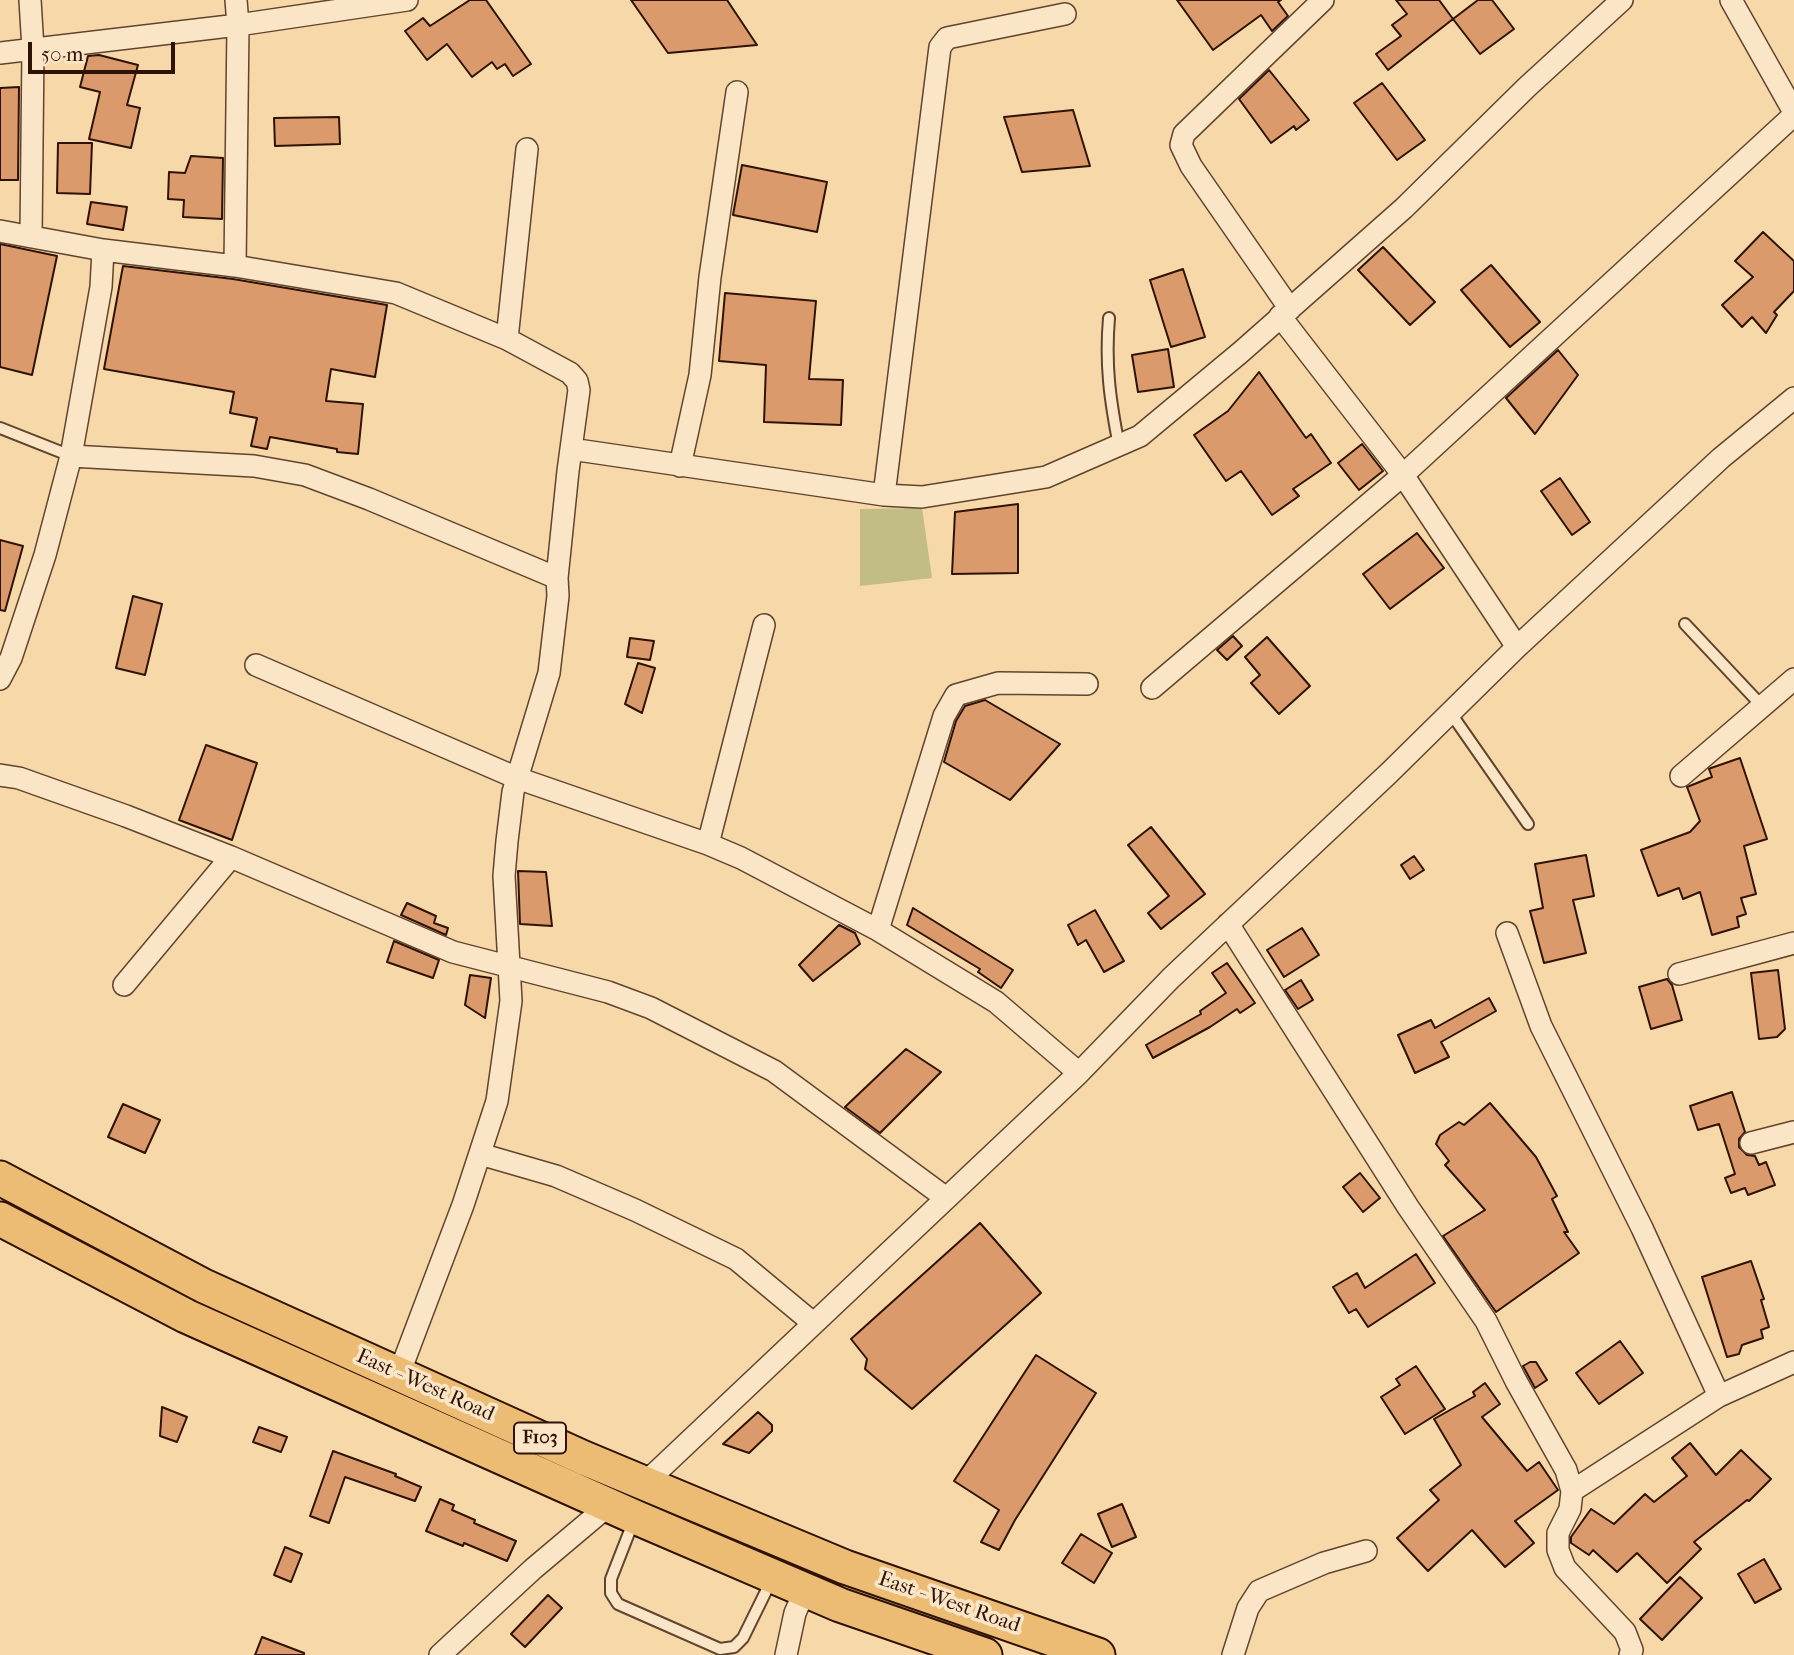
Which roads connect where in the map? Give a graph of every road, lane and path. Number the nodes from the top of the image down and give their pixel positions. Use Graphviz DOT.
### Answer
graph roads {
  1 [pos="30,0"];
  2 [pos="236,0"];
  3 [pos="405,0"];
  4 [pos="1323,0"];
  5 [pos="1622,0"];
  6 [pos="1731,0"];
  7 [pos="1065,14"];
  8 [pos="238,24"];
  9 [pos="33,49"];
  10 [pos="0,53"];
  11 [pos="737,92"];
  12 [pos="1794,114"];
  13 [pos="527,149"];
  14 [pos="0,231"];
  15 [pos="31,236"];
  16 [pos="103,250"];
  17 [pos="235,266"];
  18 [pos="1285,312"];
  19 [pos="1109,318"];
  20 [pos="507,339"];
  21 [pos="1794,398"];
  22 [pos="0,428"];
  23 [pos="1119,446"];
  24 [pos="571,449"];
  25 [pos="71,456"];
  26 [pos="680,466"];
  27 [pos="1404,475"];
  28 [pos="884,495"];
  29 [pos="557,578"];
  30 [pos="1685,624"];
  31 [pos="764,625"];
  32 [pos="1517,646"];
  33 [pos="256,665"];
  34 [pos="1794,679"];
  35 [pos="0,680"];
  36 [pos="1087,684"];
  37 [pos="1152,688"];
  38 [pos="1762,706"];
  39 [pos="1450,712"];
  40 [pos="0,775"];
  41 [pos="1681,776"];
  42 [pos="517,778"];
  43 [pos="1528,824"];
  44 [pos="708,844"];
  45 [pos="231,858"];
  46 [pos="1228,924"];
  47 [pos="878,930"];
  48 [pos="1507,933"];
  49 [pos="1794,943"];
  50 [pos="510,968"];
  51 [pos="1679,974"];
  52 [pos="124,985"];
  53 [pos="1079,1073"];
  54 [pos="1794,1132"];
  55 [pos="1751,1143"];
  56 [pos="480,1154"];
  57 [pos="0,1178"];
  58 [pos="946,1198"];
  59 [pos="0,1219"];
  60 [pos="813,1323"];
  61 [pos="1794,1362"];
  62 [pos="399,1374"];
  63 [pos="1719,1396"];
  64 [pos="645,1483"];
  65 [pos="1572,1491"];
  66 [pos="622,1511"];
  67 [pos="1366,1550"];
  68 [pos="774,1575"];
  69 [pos="806,1588"];
  70 [pos="440,1655"];
  71 [pos="786,1655"];
  72 [pos="985,1655"];
  73 [pos="1098,1655"];
  74 [pos="1233,1655"];
  75 [pos="1630,1655"];
  1 -- 9 [label="street"];
  2 -- 8 [label="street"];
  3 -- 8 [label="street"];
  4 -- 18 [label="street"];
  5 -- 18 [label="street"];
  6 -- 12 [label="street"];
  7 -- 28 [label="street"];
  8 -- 9 [label="street"];
  8 -- 17 [label="street"];
  9 -- 10 [label="street"];
  9 -- 15 [label="street"];
  11 -- 26 [label="street"];
  12 -- 27 [label="street"];
  13 -- 20 [label="street"];
  14 -- 15 [label="street"];
  15 -- 16 [label="street"];
  16 -- 17 [label="street"];
  16 -- 25 [label="street"];
  17 -- 20 [label="street"];
  18 -- 23 [label="street"];
  18 -- 27 [label="street"];
  19 -- 23 [label="lane"];
  20 -- 24 [label="street"];
  21 -- 32 [label="street"];
  22 -- 25 [label="lane"];
  23 -- 28 [label="street"];
  24 -- 26 [label="street"];
  24 -- 29 [label="street"];
  25 -- 29 [label="street"];
  25 -- 35 [label="street"];
  26 -- 28 [label="street"];
  27 -- 32 [label="street"];
  27 -- 37 [label="street"];
  29 -- 42 [label="street"];
  30 -- 38 [label="lane"];
  31 -- 44 [label="street"];
  32 -- 39 [label="street"];
  33 -- 42 [label="street"];
  34 -- 38 [label="street"];
  36 -- 47 [label="street"];
  38 -- 41 [label="street"];
  39 -- 43 [label="lane"];
  39 -- 46 [label="street"];
  40 -- 45 [label="street"];
  42 -- 44 [label="street"];
  42 -- 50 [label="street"];
  44 -- 47 [label="street"];
  45 -- 50 [label="street"];
  45 -- 52 [label="street"];
  46 -- 53 [label="street"];
  46 -- 65 [label="street"];
  47 -- 53 [label="street"];
  48 -- 63 [label="street"];
  49 -- 51 [label="street"];
  50 -- 56 [label="street"];
  50 -- 58 [label="street"];
  53 -- 58 [label="street"];
  54 -- 55 [label="street"];
  56 -- 60 [label="street"];
  56 -- 62 [label="street"];
  57 -- 62 [label="main road, East - West Road / F103"];
  58 -- 60 [label="street"];
  59 -- 66 [label="main road, East - West Road / F103"];
  60 -- 64 [label="street"];
  61 -- 63 [label="street"];
  62 -- 64 [label="main road, East - West Road / F103"];
  63 -- 65 [label="street"];
  64 -- 73 [label="main road, East - West Road / F103"];
  65 -- 75 [label="street"];
  66 -- 68 [label="main road, East - West Road / F103"];
  66 -- 68 [label="lane"];
  66 -- 70 [label="street"];
  67 -- 74 [label="street"];
  68 -- 69 [label="main road, East - West Road / F103"];
  69 -- 71 [label="street"];
  69 -- 72 [label="main road, East - West Road / F103"];
}
